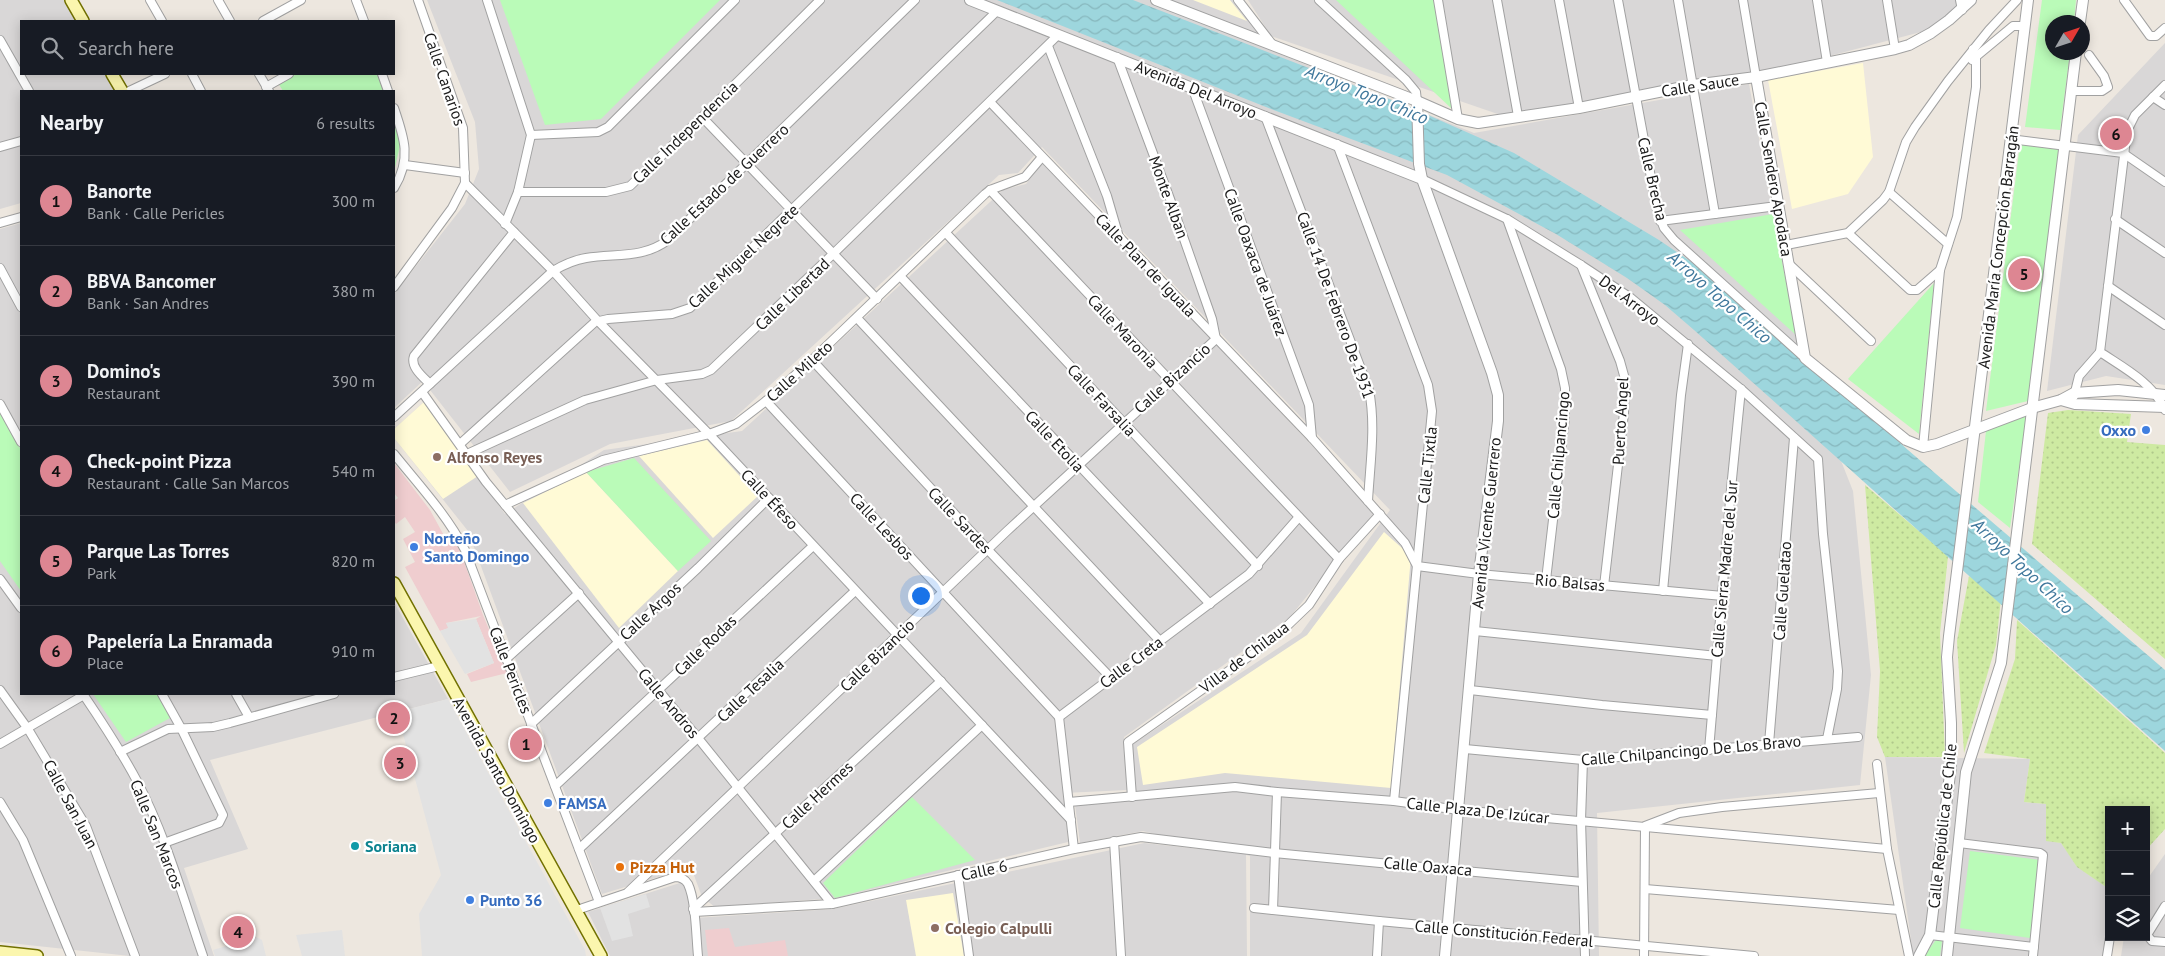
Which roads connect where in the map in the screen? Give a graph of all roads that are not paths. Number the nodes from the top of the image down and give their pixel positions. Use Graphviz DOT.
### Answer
graph roads {
  1 [pos="71,0"];
  2 [pos="150,0"];
  3 [pos="218,0"];
  4 [pos="301,0"];
  5 [pos="356,0"];
  6 [pos="418,0"];
  7 [pos="487,0"];
  8 [pos="735,0"];
  9 [pos="820,0"];
  10 [pos="915,0"];
  11 [pos="970,0"];
  12 [pos="1156,0"];
  13 [pos="1238,0"];
  14 [pos="1319,0"];
  15 [pos="1438,0"];
  16 [pos="1497,0"];
  17 [pos="1559,0"];
  18 [pos="1618,0"];
  19 [pos="1678,0"];
  20 [pos="1743,0"];
  21 [pos="1817,0"];
  22 [pos="1887,0"];
  23 [pos="1971,0"];
  24 [pos="2017,0"];
  25 [pos="2028,0"];
  26 [pos="2083,0"];
  27 [pos="2124,0"];
  28 [pos="1961,5"];
  29 [pos="997,11"];
  30 [pos="2081,15"];
  31 [pos="82,20"];
  32 [pos="161,20"];
  33 [pos="229,20"];
  34 [pos="265,20"];
  35 [pos="364,20"];
  36 [pos="2025,26"];
  37 [pos="2165,28"];
  38 [pos="1058,35"];
  39 [pos="0,40"];
  40 [pos="1273,45"];
  41 [pos="1048,46"];
  42 [pos="1973,49"];
  43 [pos="1895,50"];
  44 [pos="2090,56"];
  45 [pos="1117,57"];
  46 [pos="1976,59"];
  47 [pos="2075,60"];
  48 [pos="1827,62"];
  49 [pos="1961,66"];
  50 [pos="113,75"];
  51 [pos="163,75"];
  52 [pos="193,75"];
  53 [pos="260,75"];
  54 [pos="288,75"];
  55 [pos="382,75"];
  56 [pos="1756,77"];
  57 [pos="1693,85"];
  58 [pos="2165,85"];
  59 [pos="1192,87"];
  60 [pos="267,89"];
  61 [pos="28,90"];
  62 [pos="121,90"];
  63 [pos="131,90"];
  64 [pos="200,90"];
  65 [pos="388,90"];
  66 [pos="2071,91"];
  67 [pos="1635,96"];
  68 [pos="2153,97"];
  69 [pos="1417,101"];
  70 [pos="990,102"];
  71 [pos="2165,105"];
  72 [pos="1579,108"];
  73 [pos="395,112"];
  74 [pos="1265,116"];
  75 [pos="1518,116"];
  76 [pos="702,117"];
  77 [pos="1458,119"];
  78 [pos="531,134"];
  79 [pos="2010,138"];
  80 [pos="20,141"];
  81 [pos="1337,144"];
  82 [pos="2064,144"];
  83 [pos="0,147"];
  84 [pos="2123,153"];
  85 [pos="1042,157"];
  86 [pos="747,164"];
  87 [pos="405,165"];
  88 [pos="465,173"];
  89 [pos="1422,179"];
  90 [pos="2165,182"];
  91 [pos="465,183"];
  92 [pos="395,186"];
  93 [pos="990,190"];
  94 [pos="518,192"];
  95 [pos="1889,192"];
  96 [pos="1777,206"];
  97 [pos="791,211"];
  98 [pos="1714,214"];
  99 [pos="20,217"];
  100 [pos="1507,219"];
  101 [pos="2115,219"];
  102 [pos="1660,221"];
  103 [pos="0,223"];
  104 [pos="505,224"];
  105 [pos="514,232"];
  106 [pos="946,233"];
  107 [pos="1848,233"];
  108 [pos="1120,239"];
  109 [pos="1948,244"];
  110 [pos="1786,245"];
  111 [pos="2165,253"];
  112 [pos="833,254"];
  113 [pos="1581,264"];
  114 [pos="1789,264"];
  115 [pos="0,268"];
  116 [pos="1940,270"];
  117 [pos="553,271"];
  118 [pos="901,277"];
  119 [pos="395,286"];
  120 [pos="2108,286"];
  121 [pos="877,299"];
  122 [pos="20,305"];
  123 [pos="857,318"];
  124 [pos="597,320"];
  125 [pos="2165,325"];
  126 [pos="1216,339"];
  127 [pos="1872,340"];
  128 [pos="1688,344"];
  129 [pos="2100,352"];
  130 [pos="1805,358"];
  131 [pos="812,360"];
  132 [pos="657,380"];
  133 [pos="1170,381"];
  134 [pos="430,384"];
  135 [pos="1741,389"];
  136 [pos="422,392"];
  137 [pos="2074,393"];
  138 [pos="2161,394"];
  139 [pos="2061,400"];
  140 [pos="766,401"];
  141 [pos="0,404"];
  142 [pos="2075,404"];
  143 [pos="2032,408"];
  144 [pos="2164,408"];
  145 [pos="395,416"];
  146 [pos="1124,423"];
  147 [pos="1975,429"];
  148 [pos="709,434"];
  149 [pos="1312,438"];
  150 [pos="1794,438"];
  151 [pos="20,440"];
  152 [pos="460,444"];
  153 [pos="1923,447"];
  154 [pos="467,454"];
  155 [pos="395,455"];
  156 [pos="1078,465"];
  157 [pos="1966,493"];
  158 [pos="769,498"];
  159 [pos="1368,501"];
  160 [pos="505,505"];
  161 [pos="1033,507"];
  162 [pos="1380,514"];
  163 [pos="1299,517"];
  164 [pos="812,546"];
  165 [pos="988,550"];
  166 [pos="1340,559"];
  167 [pos="1258,566"];
  168 [pos="1417,566"];
  169 [pos="1479,574"];
  170 [pos="0,579"];
  171 [pos="1546,580"];
  172 [pos="395,585"];
  173 [pos="1604,586"];
  174 [pos="855,591"];
  175 [pos="1664,591"];
  176 [pos="943,592"];
  177 [pos="579,593"];
  178 [pos="1723,596"];
  179 [pos="1210,604"];
  180 [pos="20,607"];
  181 [pos="1475,631"];
  182 [pos="898,636"];
  183 [pos="1160,640"];
  184 [pos="618,642"];
  185 [pos="1717,656"];
  186 [pos="506,659"];
  187 [pos="438,666"];
  188 [pos="395,677"];
  189 [pos="1111,678"];
  190 [pos="941,681"];
  191 [pos="0,690"];
  192 [pos="658,690"];
  193 [pos="1470,690"];
  194 [pos="81,695"];
  195 [pos="84,695"];
  196 [pos="163,695"];
  197 [pos="237,695"];
  198 [pos="326,695"];
  199 [pos="311,697"];
  200 [pos="1712,714"];
  201 [pos="249,717"];
  202 [pos="1059,717"];
  203 [pos="531,724"];
  204 [pos="982,725"];
  205 [pos="181,728"];
  206 [pos="28,729"];
  207 [pos="1858,737"];
  208 [pos="698,738"];
  209 [pos="1827,739"];
  210 [pos="0,744"];
  211 [pos="1769,744"];
  212 [pos="1465,749"];
  213 [pos="1709,750"];
  214 [pos="120,752"];
  215 [pos="1583,760"];
  216 [pos="1878,764"];
  217 [pos="555,786"];
  218 [pos="738,786"];
  219 [pos="1277,792"];
  220 [pos="1880,793"];
  221 [pos="1132,797"];
  222 [pos="1394,801"];
  223 [pos="0,802"];
  224 [pos="1069,802"];
  225 [pos="1459,810"];
  226 [pos="8,814"];
  227 [pos="0,819"];
  228 [pos="1071,820"];
  229 [pos="1581,820"];
  230 [pos="1645,826"];
  231 [pos="776,833"];
  232 [pos="1114,841"];
  233 [pos="164,843"];
  234 [pos="1958,843"];
  235 [pos="579,849"];
  236 [pos="1074,849"];
  237 [pos="1887,849"];
  238 [pos="1274,853"];
  239 [pos="1454,868"];
  240 [pos="958,875"];
  241 [pos="814,881"];
  242 [pos="1582,882"];
  243 [pos="1646,889"];
  244 [pos="628,892"];
  245 [pos="599,902"];
  246 [pos="832,904"];
  247 [pos="2165,906"];
  248 [pos="1254,908"];
  249 [pos="577,910"];
  250 [pos="693,910"];
  251 [pos="1273,910"];
  252 [pos="1899,910"];
  253 [pos="1379,922"];
  254 [pos="1448,926"];
  255 [pos="1930,935"];
  256 [pos="1949,938"];
  257 [pos="1585,940"];
  258 [pos="2109,941"];
  259 [pos="2165,942"];
  260 [pos="1644,946"];
  261 [pos="0,952"];
  262 [pos="2034,952"];
  263 [pos="37,956"];
  264 [pos="70,956"];
  265 [pos="135,956"];
  266 [pos="202,956"];
  267 [pos="601,956"];
  268 [pos="698,956"];
  269 [pos="969,956"];
  270 [pos="1122,956"];
  271 [pos="1377,956"];
  272 [pos="1445,956"];
  273 [pos="1585,956"];
  274 [pos="1644,956"];
  275 [pos="1754,956"];
  276 [pos="1909,956"];
  277 [pos="1919,956"];
  278 [pos="1946,956"];
  279 [pos="2107,956"];
  1 -- 31 [label="main road"];
  2 -- 32 [label="street"];
  3 -- 33 [label="street"];
  4 -- 34 [label="street"];
  5 -- 35 [label="street"];
  6 -- 88 [label="street, Calle Canarios"];
  7 -- 78 [label="street"];
  8 -- 78 [label="street"];
  9 -- 76 [label="street, Calle Independencia"];
  10 -- 86 [label="street, Calle Estado de Guerrero"];
  11 -- 29 [label="street, Avenida Del Arroyo"];
  12 -- 40 [label="street, Calle Sauce"];
  13 -- 40 [label="street"];
  14 -- 69 [label="street"];
  15 -- 77 [label="street"];
  16 -- 75 [label="street"];
  17 -- 72 [label="street"];
  18 -- 67 [label="street, Calle Brecha"];
  19 -- 57 [label="street"];
  20 -- 56 [label="street, Calle Sendero Apodaca"];
  21 -- 48 [label="street"];
  22 -- 43 [label="street"];
  23 -- 28 [label="street, Calle Sauce"];
  24 -- 42 [label="street"];
  25 -- 36 [label="street, Avenida María Concepción Barragán"];
  26 -- 30 [label="street"];
  27 -- 37 [label="street"];
  28 -- 43 [label="street, Calle Sauce"];
  29 -- 38 [label="street, Avenida Del Arroyo"];
  29 -- 97 [label="street, Calle Miguel Negrete"];
  36 -- 46 [label="street"];
  36 -- 79 [label="street, Avenida María Concepción Barragán"];
  38 -- 41 [label="street, Calle Libertad"];
  38 -- 45 [label="street, Avenida Del Arroyo"];
  39 -- 61 [label="street"];
  40 -- 69 [label="street, Calle Sauce"];
  41 -- 70 [label="street, Calle Libertad"];
  41 -- 108 [label="street"];
  42 -- 46 [label="street"];
  42 -- 49 [label="street"];
  43 -- 48 [label="street, Calle Sauce"];
  44 -- 66 [label="street"];
  45 -- 59 [label="street, Avenida Del Arroyo"];
  45 -- 126 [label="street, Monte Alban"];
  46 -- 49 [label="street"];
  46 -- 109 [label="street"];
  47 -- 66 [label="street"];
  48 -- 56 [label="street, Calle Sauce"];
  49 -- 95 [label="street"];
  50 -- 62 [label="main road"];
  51 -- 63 [label="street"];
  52 -- 64 [label="street"];
  53 -- 60 [label="street"];
  54 -- 60 [label="street"];
  55 -- 65 [label="street"];
  56 -- 57 [label="street, Calle Sauce"];
  56 -- 96 [label="street, Calle Sendero Apodaca"];
  57 -- 67 [label="street, Calle Sauce"];
  57 -- 98 [label="street"];
  58 -- 68 [label="street"];
  59 -- 74 [label="street, Avenida Del Arroyo"];
  59 -- 149 [label="street, Calle Oaxaca de Juárez"];
  66 -- 82 [label="street"];
  67 -- 72 [label="street, Calle Sauce"];
  67 -- 102 [label="street, Calle Brecha"];
  68 -- 71 [label="street"];
  68 -- 84 [label="street"];
  69 -- 77 [label="street, Calle Sauce"];
  69 -- 89 [label="street, Avenida Vicente Guerrero"];
  70 -- 85 [label="street, Calle Plan de Iguala"];
  70 -- 112 [label="street, Calle Libertad"];
  72 -- 75 [label="street, Calle Sauce"];
  73 -- 87 [label="street"];
  74 -- 81 [label="street, Avenida Del Arroyo"];
  74 -- 159 [label="street, Calle 14 De Febrero De 1931"];
  75 -- 77 [label="street, Calle Sauce"];
  76 -- 86 [label="street"];
  76 -- 94 [label="street, Calle Independencia"];
  78 -- 94 [label="street"];
  79 -- 82 [label="street"];
  79 -- 147 [label="street, Avenida María Concepción Barragán"];
  80 -- 83 [label="street"];
  81 -- 89 [label="street, Avenida Del Arroyo"];
  81 -- 168 [label="street, Calle Tixtla"];
  82 -- 84 [label="street"];
  82 -- 143 [label="street"];
  84 -- 90 [label="street"];
  84 -- 101 [label="street"];
  85 -- 93 [label="street, Calle Mileto"];
  85 -- 108 [label="street, Calle Plan de Iguala"];
  86 -- 97 [label="street"];
  86 -- 117 [label="street, Calle Estado de Guerrero"];
  87 -- 88 [label="street"];
  87 -- 92 [label="street"];
  88 -- 91 [label="street, Calle Canarios"];
  89 -- 100 [label="street, Del Arroyo"];
  89 -- 169 [label="street, Avenida Vicente Guerrero"];
  91 -- 104 [label="street, Calle Éfeso"];
  91 -- 119 [label="street, Calle Canarios"];
  93 -- 106 [label="street, Calle Mileto"];
  93 -- 133 [label="street, Calle Maronia"];
  94 -- 104 [label="street"];
  95 -- 107 [label="street"];
  95 -- 109 [label="street"];
  96 -- 98 [label="street"];
  96 -- 110 [label="street, Calle Sendero Apodaca"];
  97 -- 112 [label="street"];
  97 -- 124 [label="street, Calle Miguel Negrete"];
  98 -- 102 [label="street"];
  99 -- 103 [label="street"];
  100 -- 113 [label="street, Del Arroyo"];
  100 -- 171 [label="street, Calle Chilpancingo"];
  101 -- 111 [label="street"];
  101 -- 120 [label="street"];
  102 -- 130 [label="street, Calle Brecha"];
  104 -- 105 [label="street, Calle Éfeso"];
  105 -- 117 [label="street, Calle Éfeso"];
  105 -- 134 [label="street"];
  106 -- 118 [label="street, Calle Mileto"];
  106 -- 146 [label="street, Calle Farsalia"];
  107 -- 110 [label="street"];
  107 -- 116 [label="street"];
  108 -- 126 [label="street, Calle Plan de Iguala"];
  109 -- 116 [label="street"];
  110 -- 114 [label="street, Calle Sendero Apodaca"];
  112 -- 121 [label="street"];
  112 -- 132 [label="street, Calle Libertad"];
  113 -- 128 [label="street, Del Arroyo"];
  113 -- 173 [label="street, Puerto Angel"];
  114 -- 127 [label="street"];
  114 -- 130 [label="street, Calle Sendero Apodaca"];
  115 -- 122 [label="street"];
  116 -- 153 [label="street"];
  117 -- 124 [label="street, Calle Éfeso"];
  117 -- 134 [label="street, Calle Estado de Guerrero"];
  118 -- 121 [label="street, Calle Mileto"];
  118 -- 156 [label="street, Calle Etolia"];
  120 -- 125 [label="street"];
  120 -- 129 [label="street"];
  121 -- 123 [label="street, Calle Mileto"];
  123 -- 131 [label="street, Calle Mileto"];
  123 -- 161 [label="street"];
  124 -- 132 [label="street, Calle Éfeso"];
  124 -- 152 [label="street"];
  126 -- 133 [label="street, Calle Bizancio"];
  126 -- 149 [label="street, Calle Plan de Iguala"];
  128 -- 135 [label="street, Del Arroyo"];
  128 -- 175 [label="street"];
  129 -- 137 [label="street"];
  129 -- 138 [label="street"];
  130 -- 153 [label="street"];
  131 -- 140 [label="street, Calle Mileto"];
  131 -- 165 [label="street, Calle Sardes"];
  132 -- 148 [label="street, Calle Éfeso"];
  132 -- 154 [label="street, Calle Libertad"];
  133 -- 146 [label="street, Calle Bizancio"];
  133 -- 163 [label="street, Calle Maronia"];
  134 -- 136 [label="street, Calle Estado de Guerrero"];
  135 -- 150 [label="street, Del Arroyo"];
  135 -- 178 [label="street, Calle Sierra Madre del Sur"];
  136 -- 145 [label="street, Calle Estado de Guerrero"];
  136 -- 152 [label="street, Calle Andros"];
  137 -- 138 [label="street"];
  137 -- 139 [label="street"];
  137 -- 142 [label="street"];
  138 -- 144 [label="street"];
  139 -- 142 [label="street"];
  139 -- 143 [label="street"];
  140 -- 148 [label="street, Calle Mileto"];
  140 -- 176 [label="street, Calle Lesbos"];
  141 -- 151 [label="street"];
  142 -- 144 [label="street"];
  143 -- 147 [label="street"];
  143 -- 234 [label="street, Calle República de Chile"];
  146 -- 156 [label="street, Calle Bizancio"];
  146 -- 167 [label="street, Calle Farsalia"];
  147 -- 153 [label="street"];
  147 -- 157 [label="street, Avenida María Concepción Barragán"];
  148 -- 158 [label="street, Calle Éfeso"];
  148 -- 160 [label="street, Calle Mileto"];
  149 -- 159 [label="street, Calle Plan de Iguala"];
  150 -- 209 [label="street, Del Arroyo"];
  150 -- 211 [label="street, Calle Guelatao"];
  152 -- 154 [label="street, Calle Andros"];
  154 -- 160 [label="street, Calle Andros"];
  155 -- 186 [label="street, Calle Pericles"];
  156 -- 161 [label="street, Calle Bizancio"];
  156 -- 179 [label="street, Calle Etolia"];
  157 -- 255 [label="street, Calle República de Chile"];
  158 -- 164 [label="street, Calle Éfeso"];
  158 -- 184 [label="street, Calle Argos"];
  159 -- 162 [label="street, Calle Plan de Iguala"];
  160 -- 177 [label="street, Calle Andros"];
  161 -- 165 [label="street, Calle Bizancio"];
  161 -- 183 [label="street"];
  162 -- 166 [label="street, Villa de Chilaua"];
  162 -- 168 [label="street, Calle Plan de Iguala"];
  163 -- 166 [label="street, Calle Maronia"];
  163 -- 167 [label="street, Calle Creta"];
  164 -- 174 [label="street, Calle Éfeso"];
  164 -- 192 [label="street, Calle Rodas"];
  165 -- 176 [label="street, Calle Bizancio"];
  165 -- 189 [label="street, Calle Sardes"];
  166 -- 221 [label="street, Villa de Chilaua"];
  167 -- 179 [label="street, Calle Creta"];
  168 -- 169 [label="street, Rio Balsas"];
  168 -- 222 [label="street, Calle Tixtla"];
  169 -- 171 [label="street, Rio Balsas"];
  169 -- 181 [label="street, Avenida Vicente Guerrero"];
  170 -- 180 [label="street"];
  171 -- 173 [label="street, Rio Balsas"];
  172 -- 187 [label="main road, Avenida Santo Domingo"];
  173 -- 175 [label="street, Rio Balsas"];
  174 -- 182 [label="street, Calle Éfeso"];
  174 -- 208 [label="street, Calle Tesalia"];
  175 -- 178 [label="street, Rio Balsas"];
  176 -- 182 [label="street, Calle Bizancio"];
  176 -- 202 [label="street, Calle Lesbos"];
  177 -- 184 [label="street, Calle Andros"];
  177 -- 186 [label="street"];
  178 -- 185 [label="street, Calle Sierra Madre del Sur"];
  179 -- 183 [label="street, Calle Creta"];
  181 -- 185 [label="street"];
  181 -- 193 [label="street, Avenida Vicente Guerrero"];
  182 -- 190 [label="street, Calle Éfeso"];
  182 -- 218 [label="street, Calle Bizancio"];
  183 -- 189 [label="street, Calle Creta"];
  184 -- 192 [label="street, Calle Andros"];
  184 -- 203 [label="street, Calle Argos"];
  185 -- 200 [label="street, Calle Sierra Madre del Sur"];
  186 -- 203 [label="street, Calle Pericles"];
  187 -- 188 [label="street"];
  187 -- 249 [label="main road, Avenida Santo Domingo"];
  189 -- 202 [label="street, Calle Creta"];
  190 -- 204 [label="street, Calle Éfeso"];
  190 -- 231 [label="street, Calle Hermes"];
  191 -- 206 [label="street, Calle San Juan"];
  192 -- 208 [label="street, Calle Andros"];
  192 -- 217 [label="street, Calle Rodas"];
  193 -- 200 [label="street"];
  193 -- 212 [label="street, Avenida Vicente Guerrero"];
  194 -- 206 [label="street"];
  195 -- 214 [label="street, Calle San Marcos"];
  196 -- 205 [label="street"];
  197 -- 201 [label="street"];
  198 -- 199 [label="street"];
  199 -- 201 [label="street"];
  200 -- 213 [label="street, Calle Sierra Madre del Sur"];
  201 -- 205 [label="street"];
  202 -- 224 [label="street"];
  203 -- 217 [label="street, Calle Pericles"];
  204 -- 228 [label="street, Calle Éfeso"];
  204 -- 241 [label="street"];
  205 -- 214 [label="street"];
  205 -- 233 [label="street"];
  206 -- 210 [label="street"];
  206 -- 265 [label="street, Calle San Juan"];
  207 -- 209 [label="street, Calle Chilpancingo De Los Bravo"];
  208 -- 218 [label="street, Calle Andros"];
  208 -- 235 [label="street, Calle Tesalia"];
  209 -- 211 [label="street, Calle Chilpancingo De Los Bravo"];
  211 -- 213 [label="street, Calle Chilpancingo De Los Bravo"];
  212 -- 215 [label="street, Calle Chilpancingo De Los Bravo"];
  212 -- 225 [label="street, Avenida Vicente Guerrero"];
  213 -- 215 [label="street, Calle Chilpancingo De Los Bravo"];
  214 -- 233 [label="street, Calle San Marcos"];
  215 -- 229 [label="street"];
  216 -- 220 [label="street"];
  217 -- 235 [label="street, Calle Pericles"];
  218 -- 231 [label="street, Calle Andros"];
  218 -- 244 [label="street, Calle Bizancio"];
  219 -- 221 [label="street, Calle Plaza De Izúcar"];
  219 -- 222 [label="street, Calle Plaza De Izúcar"];
  219 -- 238 [label="street"];
  220 -- 230 [label="street"];
  220 -- 237 [label="street"];
  221 -- 224 [label="street, Calle Plaza De Izúcar"];
  222 -- 225 [label="street, Calle Plaza De Izúcar"];
  223 -- 226 [label="street"];
  224 -- 228 [label="street"];
  225 -- 229 [label="street, Calle Plaza De Izúcar"];
  225 -- 239 [label="street, Avenida Vicente Guerrero"];
  226 -- 227 [label="street"];
  226 -- 264 [label="street"];
  228 -- 236 [label="street"];
  229 -- 230 [label="street, Calle Plaza De Izúcar"];
  229 -- 242 [label="street"];
  230 -- 237 [label="street, Calle Plaza De Izúcar"];
  230 -- 243 [label="street"];
  231 -- 241 [label="street, Calle Andros"];
  231 -- 250 [label="street, Calle Hermes"];
  232 -- 236 [label="street, Calle 6"];
  232 -- 238 [label="street, Calle 6"];
  232 -- 270 [label="street"];
  233 -- 266 [label="street, Calle San Marcos"];
  234 -- 256 [label="street, Calle República de Chile"];
  234 -- 262 [label="street"];
  235 -- 245 [label="street, Calle Pericles"];
  236 -- 240 [label="street, Calle 6"];
  237 -- 252 [label="street"];
  238 -- 239 [label="street, Calle Oaxaca"];
  238 -- 251 [label="street"];
  239 -- 242 [label="street, Calle Oaxaca"];
  239 -- 254 [label="street, Avenida Vicente Guerrero"];
  240 -- 246 [label="street, Calle 6"];
  240 -- 269 [label="street"];
  241 -- 246 [label="street, Calle Andros"];
  242 -- 257 [label="street"];
  243 -- 252 [label="street"];
  243 -- 260 [label="street"];
  244 -- 245 [label="street"];
  244 -- 250 [label="street"];
  245 -- 249 [label="street"];
  246 -- 250 [label="street, Calle 6"];
  247 -- 259 [label="street"];
  248 -- 251 [label="street, Calle Constitución Federal"];
  249 -- 267 [label="main road, Avenida Santo Domingo"];
  250 -- 268 [label="street"];
  251 -- 253 [label="street, Calle Constitución Federal"];
  252 -- 276 [label="street"];
  253 -- 254 [label="street, Calle Constitución Federal"];
  253 -- 271 [label="street"];
  254 -- 257 [label="street, Calle Constitución Federal"];
  254 -- 272 [label="street, Avenida Vicente Guerrero"];
  255 -- 256 [label="street"];
  255 -- 277 [label="street, Calle República de Chile"];
  256 -- 262 [label="street"];
  256 -- 278 [label="street, Calle República de Chile"];
  257 -- 260 [label="street, Calle Constitución Federal"];
  257 -- 273 [label="street"];
  258 -- 279 [label="street"];
  260 -- 274 [label="street"];
  260 -- 275 [label="street, Calle Constitución Federal"];
  261 -- 263 [label="main road"];
}
